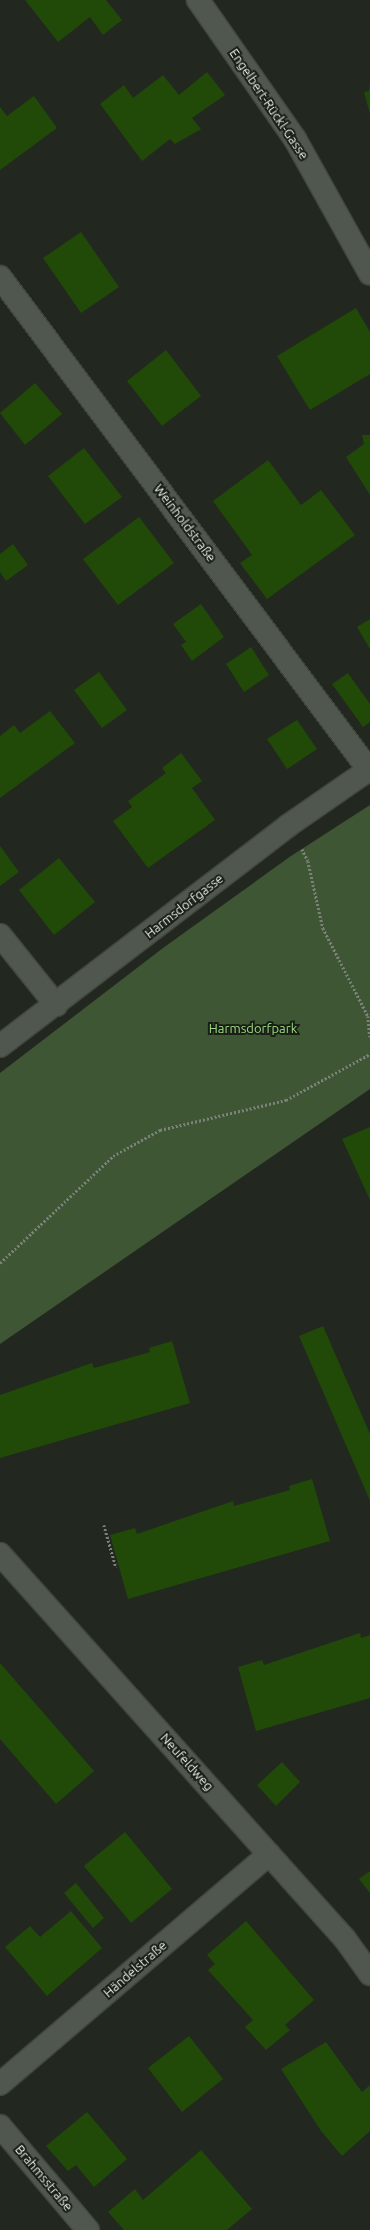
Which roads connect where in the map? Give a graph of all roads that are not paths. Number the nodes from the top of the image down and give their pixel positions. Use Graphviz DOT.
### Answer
graph roads {
  1 [pos="198,0"];
  2 [pos="370,274"];
  3 [pos="0,277"];
  4 [pos="369,769"];
  5 [pos="0,935"];
  6 [pos="56,1005"];
  7 [pos="0,1046"];
  8 [pos="0,1554"];
  9 [pos="269,1854"];
  10 [pos="370,1974"];
  11 [pos="0,2084"];
  12 [pos="0,2126"];
  13 [pos="88,2230"];
  1 -- 2 [label="street, Engelbert-Rückl-Gasse"];
  3 -- 4 [label="street, Weinholdstraße"];
  4 -- 6 [label="street, Harmsdorfgasse"];
  5 -- 6 [label="street"];
  6 -- 7 [label="street, Harmsdorfgasse"];
  8 -- 9 [label="street, Neufeldweg"];
  9 -- 10 [label="street, Neufeldweg"];
  9 -- 11 [label="street, Händelstraße"];
  12 -- 13 [label="street, Brahmsstraße"];
}
